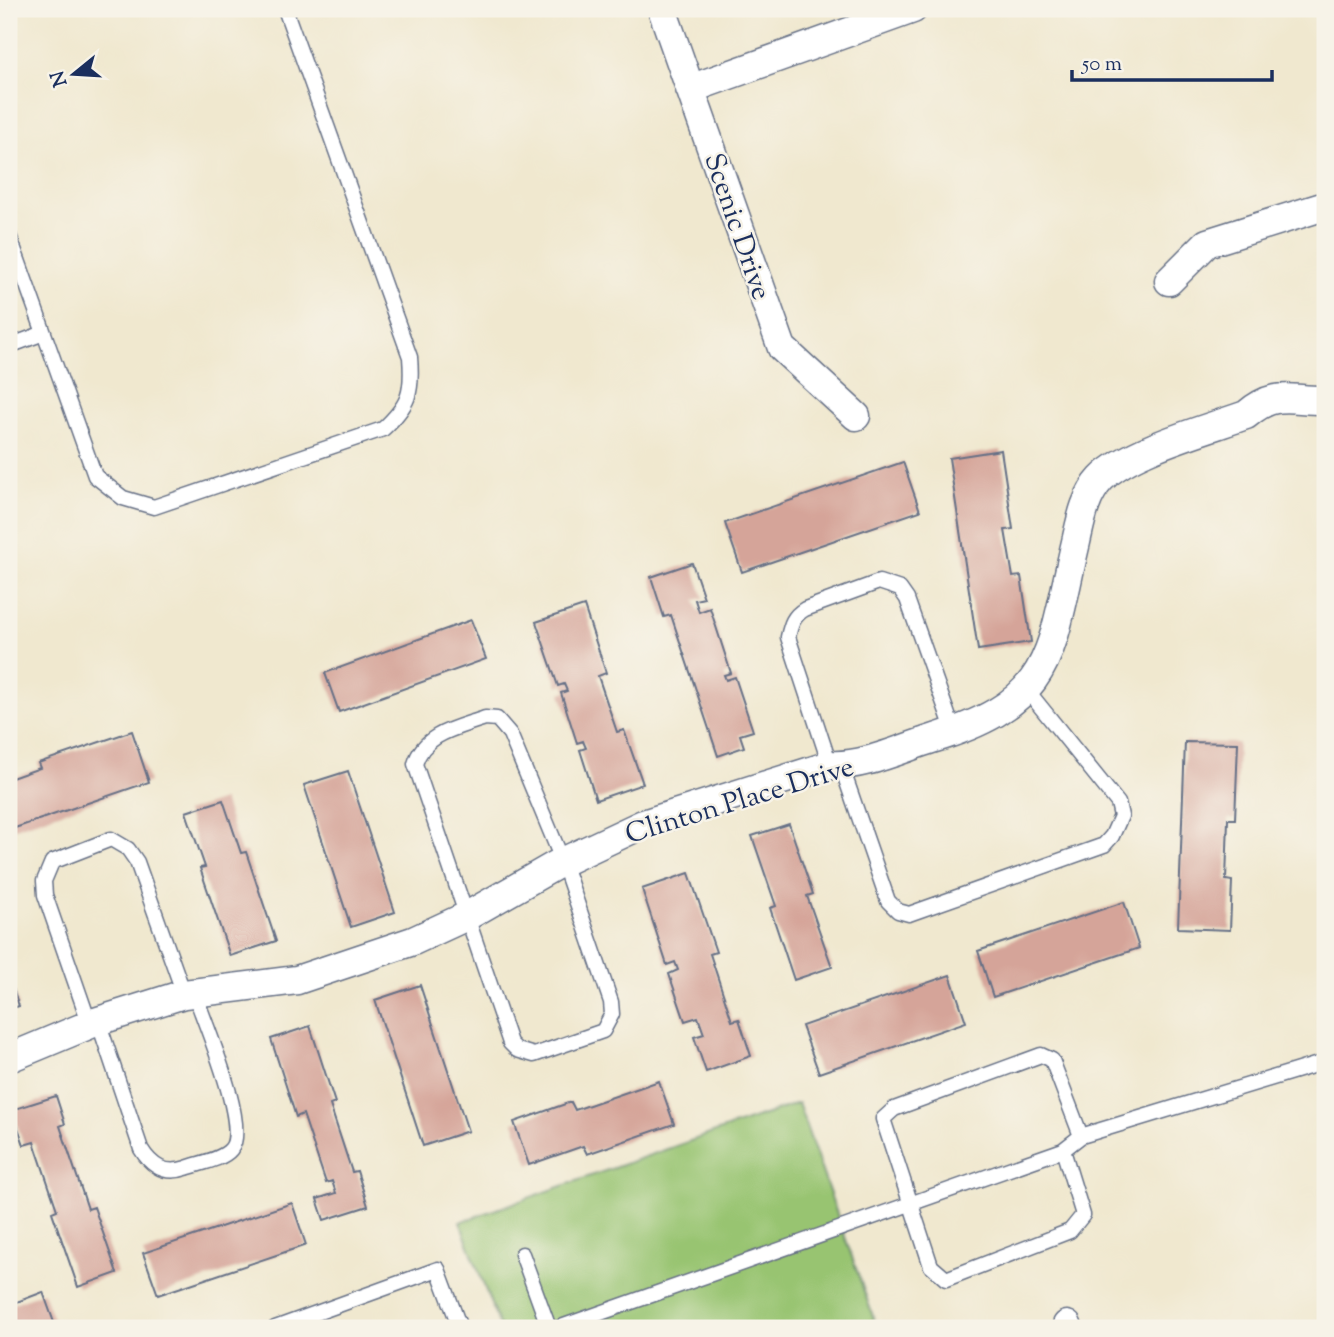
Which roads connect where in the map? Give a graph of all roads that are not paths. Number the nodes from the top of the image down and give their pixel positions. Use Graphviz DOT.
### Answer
graph roads {
  1 [pos="285,9"];
  2 [pos="662,9"];
  3 [pos="914,9"];
  4 [pos="691,89"];
  5 [pos="1325,206"];
  6 [pos="9,235"];
  7 [pos="1169,281"];
  8 [pos="44,333"];
  9 [pos="9,346"];
  10 [pos="1316,400"];
  11 [pos="856,416"];
  12 [pos="1027,690"];
  13 [pos="954,732"];
  14 [pos="835,765"];
  15 [pos="563,862"];
  16 [pos="467,916"];
  17 [pos="190,994"];
  18 [pos="94,1023"];
  19 [pos="9,1058"];
  20 [pos="1325,1062"];
  21 [pos="1081,1136"];
  22 [pos="1063,1150"];
  23 [pos="910,1203"];
  24 [pos="522,1254"];
  25 [pos="275,1328"];
  26 [pos="460,1328"];
  27 [pos="549,1328"];
  28 [pos="558,1328"];
  1 -- 8 [label="lane"];
  2 -- 4 [label="street, Scenic Drive"];
  3 -- 4 [label="street"];
  4 -- 11 [label="street, Scenic Drive"];
  5 -- 7 [label="street"];
  6 -- 8 [label="lane"];
  8 -- 9 [label="lane"];
  10 -- 12 [label="street, Clinton Place Drive"];
  12 -- 13 [label="street, Clinton Place Drive"];
  12 -- 14 [label="lane"];
  13 -- 14 [label="street, Clinton Place Drive"];
  13 -- 14 [label="lane"];
  14 -- 15 [label="street, Clinton Place Drive"];
  15 -- 16 [label="street, Clinton Place Drive"];
  15 -- 16 [label="lane"];
  15 -- 16 [label="lane"];
  16 -- 17 [label="street, Clinton Place Drive"];
  17 -- 18 [label="street, Clinton Place Drive"];
  17 -- 18 [label="lane"];
  17 -- 18 [label="lane"];
  18 -- 19 [label="street, Clinton Place Drive"];
  20 -- 21 [label="lane"];
  21 -- 22 [label="lane"];
  21 -- 23 [label="lane"];
  22 -- 23 [label="lane"];
  22 -- 23 [label="lane"];
  23 -- 28 [label="lane"];
  24 -- 27 [label="lane"];
  25 -- 26 [label="lane"];
}
